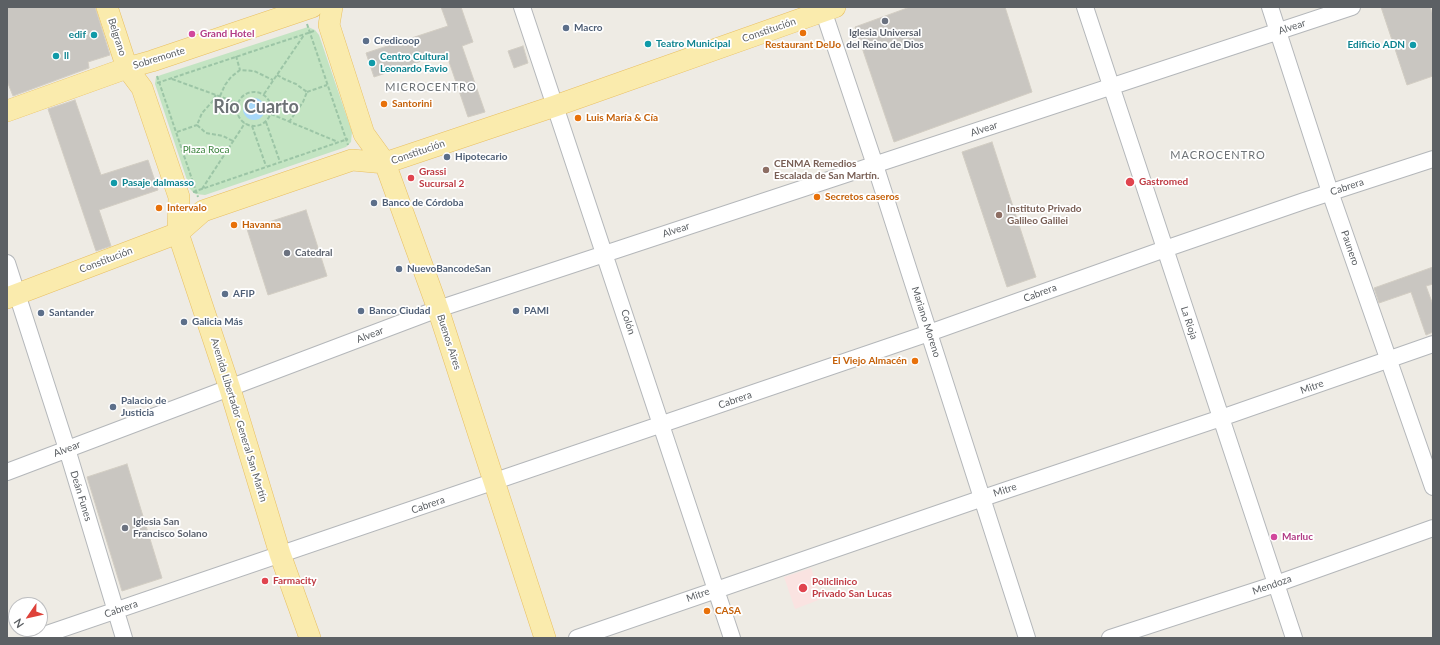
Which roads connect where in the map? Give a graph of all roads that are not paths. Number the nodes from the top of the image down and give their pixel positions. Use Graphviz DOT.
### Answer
graph roads {
  1 [pos="107,7"];
  2 [pos="522,7"];
  3 [pos="1085,7"];
  4 [pos="1270,7"];
  5 [pos="1352,7"];
  6 [pos="827,8"];
  7 [pos="307,9"];
  8 [pos="330,16"];
  9 [pos="1278,32"];
  10 [pos="127,68"];
  11 [pos="1111,87"];
  12 [pos="555,106"];
  13 [pos="7,112"];
  14 [pos="1433,159"];
  15 [pos="386,163"];
  16 [pos="875,165"];
  17 [pos="1330,192"];
  18 [pos="178,233"];
  19 [pos="1164,249"];
  20 [pos="605,254"];
  21 [pos="7,263"];
  22 [pos="12,296"];
  23 [pos="438,309"];
  24 [pos="929,333"];
  25 [pos="1433,344"];
  26 [pos="1388,360"];
  27 [pos="230,388"];
  28 [pos="1221,418"];
  29 [pos="661,425"];
  30 [pos="67,448"];
  31 [pos="7,472"];
  32 [pos="495,482"];
  33 [pos="1433,487"];
  34 [pos="983,498"];
  35 [pos="1433,528"];
  36 [pos="280,554"];
  37 [pos="1276,584"];
  38 [pos="716,589"];
  39 [pos="115,611"];
  40 [pos="35,638"];
  41 [pos="124,638"];
  42 [pos="310,638"];
  43 [pos="546,638"];
  44 [pos="577,638"];
  45 [pos="732,638"];
  46 [pos="1027,638"];
  47 [pos="1110,638"];
  48 [pos="1294,638"];
  1 -- 10 [label="main road, Belgrano"];
  2 -- 12 [label="street, Colón"];
  3 -- 11 [label="street, La Rioja"];
  4 -- 9 [label="street, Paunero"];
  5 -- 9 [label="street, Alvear"];
  6 -- 12 [label="main road, Constitución"];
  6 -- 16 [label="street, Mariano Moreno"];
  7 -- 10 [label="main road, Sobremonte"];
  8 -- 15 [label="main road, Buenos Aires"];
  9 -- 11 [label="street, Alvear"];
  9 -- 17 [label="street, Paunero"];
  10 -- 13 [label="main road, Sobremonte"];
  10 -- 18 [label="main road, Avenida Libertador General San Martín"];
  11 -- 16 [label="street, Alvear"];
  11 -- 19 [label="street, La Rioja"];
  12 -- 15 [label="main road, Constitución"];
  12 -- 20 [label="street, Colón"];
  14 -- 17 [label="street, Cabrera"];
  15 -- 18 [label="main road, Constitución"];
  15 -- 23 [label="main road, Buenos Aires"];
  16 -- 20 [label="street, Alvear"];
  16 -- 24 [label="street, Mariano Moreno"];
  17 -- 19 [label="street, Cabrera"];
  17 -- 26 [label="street, Paunero"];
  18 -- 22 [label="main road, Constitución"];
  18 -- 27 [label="main road, Avenida Libertador General San Martín"];
  19 -- 24 [label="street, Cabrera"];
  19 -- 28 [label="street, La Rioja"];
  20 -- 23 [label="street, Alvear"];
  20 -- 29 [label="street, Colón"];
  21 -- 22 [label="street, Deán Funes"];
  22 -- 30 [label="street, Deán Funes"];
  23 -- 27 [label="street, Alvear"];
  23 -- 32 [label="main road, Buenos Aires"];
  24 -- 29 [label="street, Cabrera"];
  24 -- 34 [label="street, Mariano Moreno"];
  25 -- 26 [label="street, Mitre"];
  26 -- 28 [label="street, Mitre"];
  26 -- 33 [label="street, Paunero"];
  27 -- 30 [label="street, Alvear"];
  27 -- 36 [label="main road, Avenida Libertador General San Martín"];
  28 -- 34 [label="street, Mitre"];
  28 -- 37 [label="street, La Rioja"];
  29 -- 32 [label="street, Cabrera"];
  29 -- 38 [label="street, Colón"];
  30 -- 31 [label="street, Alvear"];
  30 -- 39 [label="street, Deán Funes"];
  32 -- 36 [label="street, Cabrera"];
  32 -- 43 [label="main road, Buenos Aires"];
  34 -- 38 [label="street, Mitre"];
  34 -- 46 [label="street, Mariano Moreno"];
  35 -- 37 [label="street, Mendoza"];
  36 -- 39 [label="street, Cabrera"];
  36 -- 42 [label="main road, Avenida Libertador General San Martín"];
  37 -- 47 [label="street, Mendoza"];
  37 -- 48 [label="street, La Rioja"];
  38 -- 44 [label="street, Mitre"];
  38 -- 45 [label="street, Colón"];
  39 -- 40 [label="street, Cabrera"];
  39 -- 41 [label="street, Deán Funes"];
}
